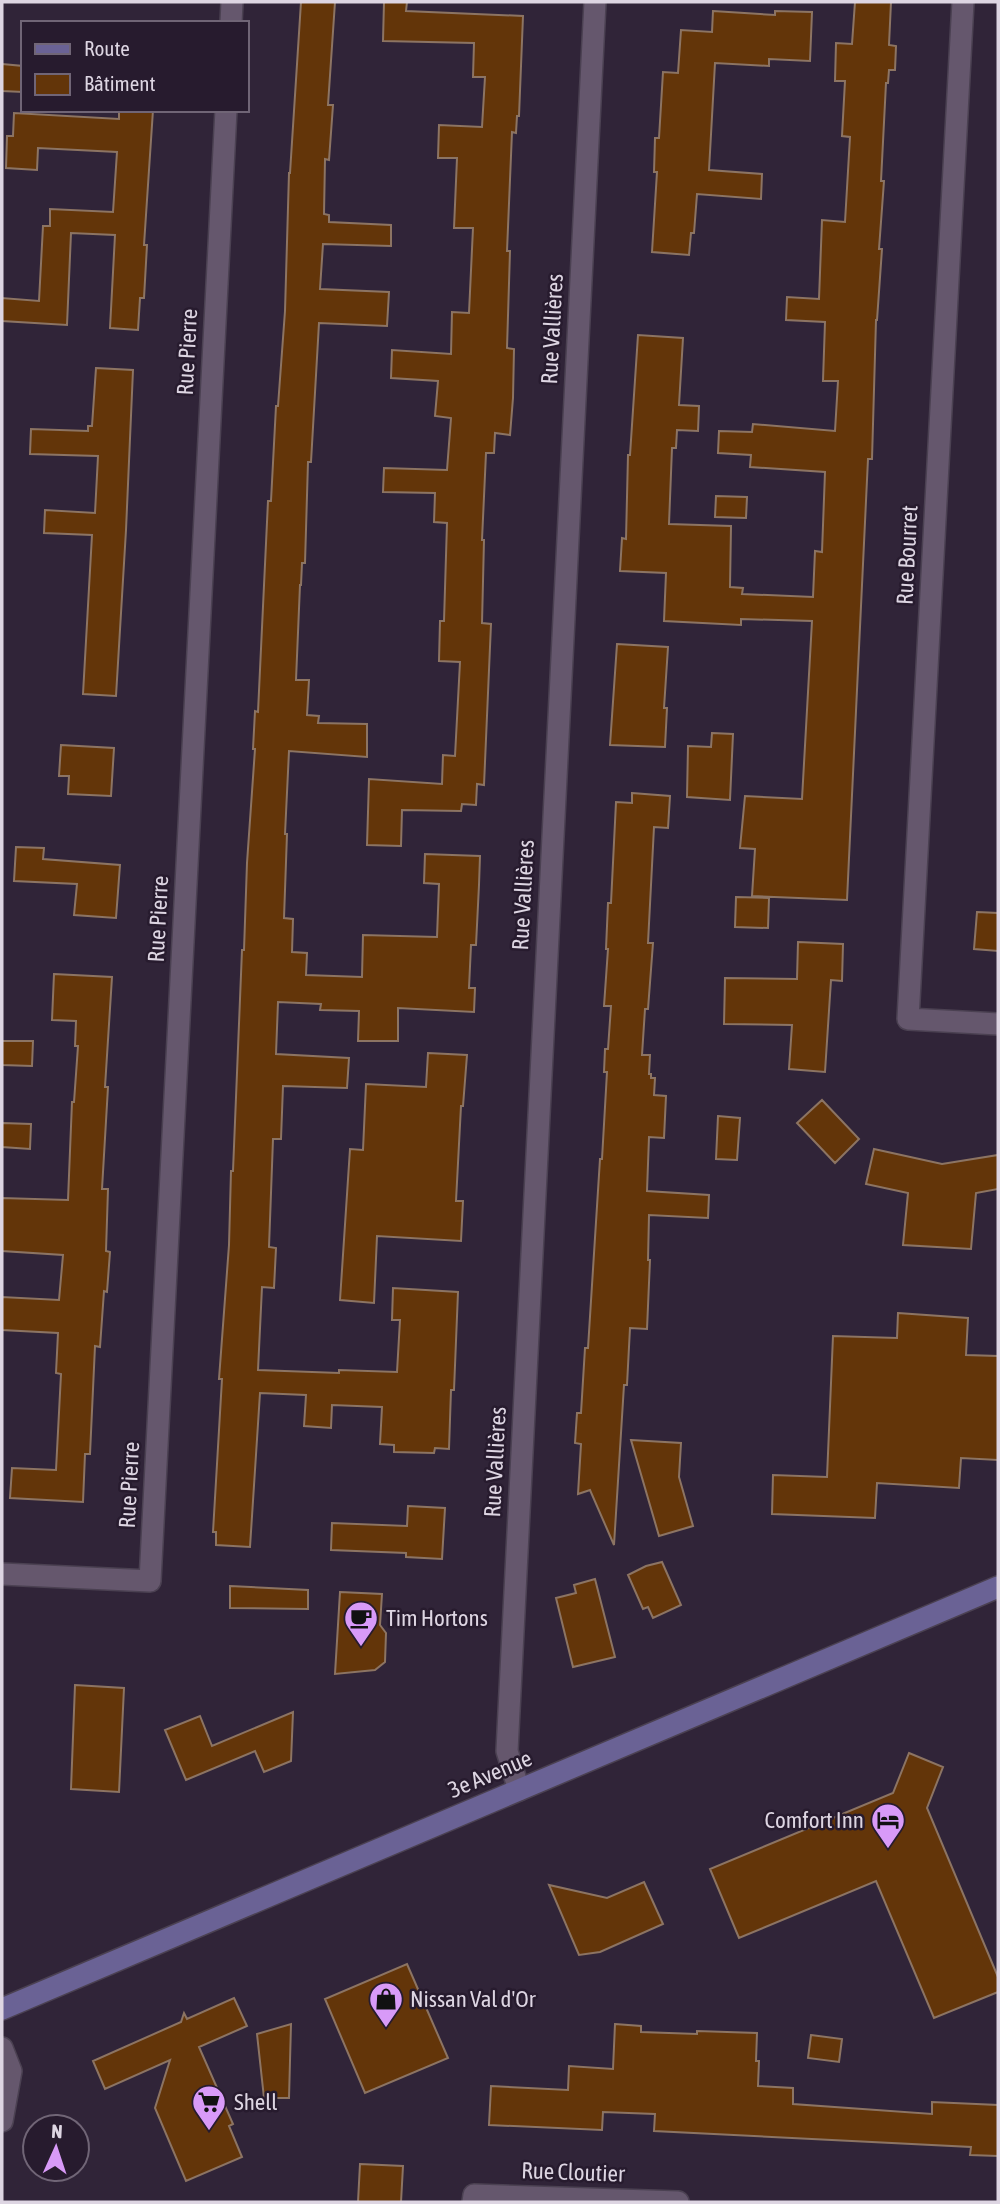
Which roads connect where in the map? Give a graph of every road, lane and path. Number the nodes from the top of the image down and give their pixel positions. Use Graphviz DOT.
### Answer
graph roads {
  1 [pos="232,2"];
  2 [pos="595,2"];
  3 [pos="963,2"];
  4 [pos="231,21"];
  5 [pos="226,112"];
  6 [pos="998,1024"];
  7 [pos="2,1574"];
  8 [pos="998,1587"];
  9 [pos="519,1790"];
  10 [pos="2,2009"];
  11 [pos="2,2048"];
  12 [pos="2,2121"];
  13 [pos="473,2202"];
  14 [pos="678,2202"];
  1 -- 4 [label="street"];
  2 -- 9 [label="street, Rue Vallières"];
  3 -- 6 [label="street, Rue Bourret"];
  5 -- 7 [label="street, Rue Pierre"];
  8 -- 9 [label="main road, 3e Avenue"];
  9 -- 10 [label="main road, 3e Avenue"];
  11 -- 12 [label="street"];
  13 -- 14 [label="street, Rue Cloutier"];
}
